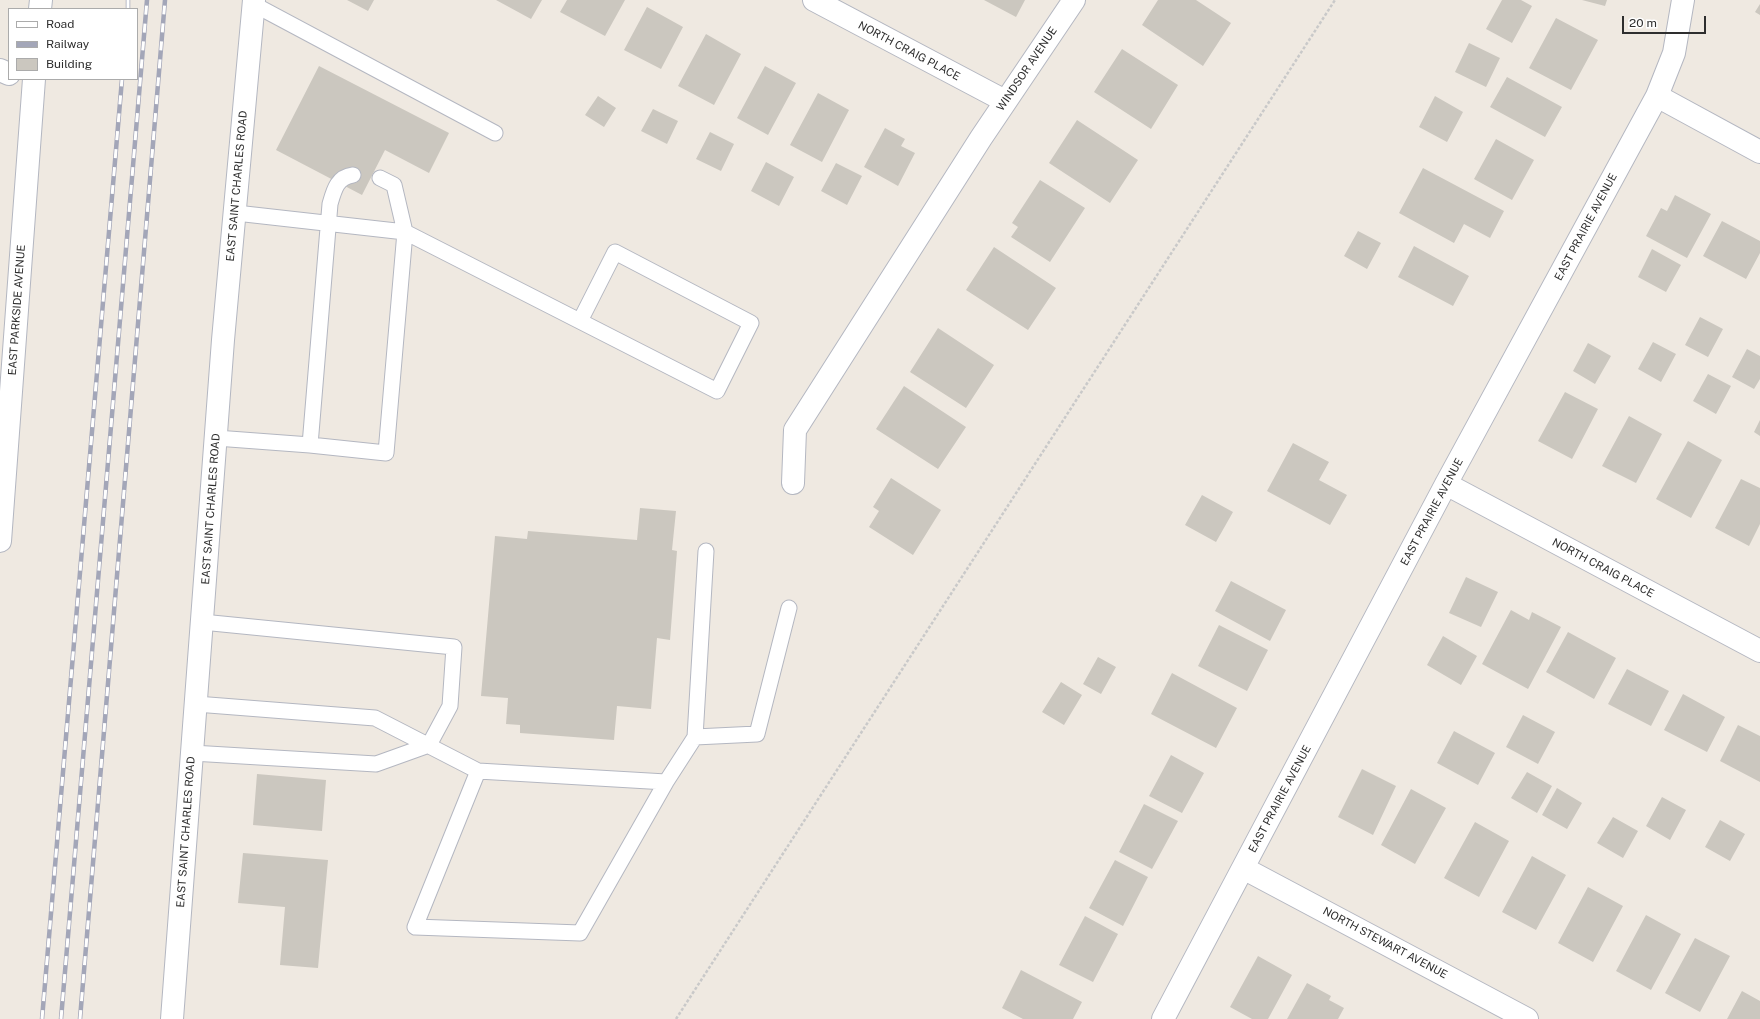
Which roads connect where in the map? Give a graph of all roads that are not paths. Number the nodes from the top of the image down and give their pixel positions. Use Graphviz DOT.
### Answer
graph roads {
  1 [pos="814,0"];
  2 [pos="1074,0"];
  3 [pos="1683,0"];
  4 [pos="253,2"];
  5 [pos="29,81"];
  6 [pos="1657,96"];
  7 [pos="1005,101"];
  8 [pos="495,133"];
  9 [pos="1760,152"];
  10 [pos="353,175"];
  11 [pos="380,178"];
  12 [pos="236,213"];
  13 [pos="329,224"];
  14 [pos="405,232"];
  15 [pos="580,321"];
  16 [pos="216,438"];
  17 [pos="310,445"];
  18 [pos="793,483"];
  19 [pos="1446,484"];
  20 [pos="0,541"];
  21 [pos="706,551"];
  22 [pos="790,608"];
  23 [pos="202,622"];
  24 [pos="1760,651"];
  25 [pos="196,704"];
  26 [pos="695,737"];
  27 [pos="429,745"];
  28 [pos="192,753"];
  29 [pos="478,771"];
  30 [pos="666,782"];
  31 [pos="1243,868"];
  32 [pos="172,1019"];
  33 [pos="1163,1019"];
  34 [pos="1527,1019"];
  1 -- 7 [label="street, NORTH CRAIG PLACE"];
  2 -- 7 [label="street, WINDSOR AVENUE"];
  3 -- 6 [label="street, EAST PRAIRIE AVENUE"];
  4 -- 8 [label="lane"];
  4 -- 12 [label="street, EAST SAINT CHARLES ROAD"];
  5 -- 20 [label="street, EAST PARKSIDE AVENUE"];
  6 -- 9 [label="street"];
  6 -- 19 [label="street, EAST PRAIRIE AVENUE"];
  7 -- 18 [label="street, WINDSOR AVENUE"];
  10 -- 13 [label="lane"];
  11 -- 14 [label="lane"];
  12 -- 13 [label="lane"];
  12 -- 16 [label="street, EAST SAINT CHARLES ROAD"];
  13 -- 14 [label="lane"];
  13 -- 17 [label="lane"];
  14 -- 15 [label="lane"];
  14 -- 17 [label="lane"];
  15 -- 15 [label="lane"];
  16 -- 17 [label="lane"];
  16 -- 23 [label="street, EAST SAINT CHARLES ROAD"];
  19 -- 24 [label="street, NORTH CRAIG PLACE"];
  19 -- 31 [label="street, EAST PRAIRIE AVENUE"];
  21 -- 26 [label="lane"];
  22 -- 26 [label="lane"];
  23 -- 25 [label="street, EAST SAINT CHARLES ROAD"];
  23 -- 27 [label="lane"];
  25 -- 27 [label="lane"];
  25 -- 28 [label="street, EAST SAINT CHARLES ROAD"];
  26 -- 30 [label="lane"];
  27 -- 28 [label="lane"];
  27 -- 29 [label="lane"];
  28 -- 32 [label="street, EAST SAINT CHARLES ROAD"];
  29 -- 30 [label="lane"];
  29 -- 30 [label="lane"];
  31 -- 33 [label="street, EAST PRAIRIE AVENUE"];
  31 -- 34 [label="street, NORTH STEWART AVENUE"];
}
